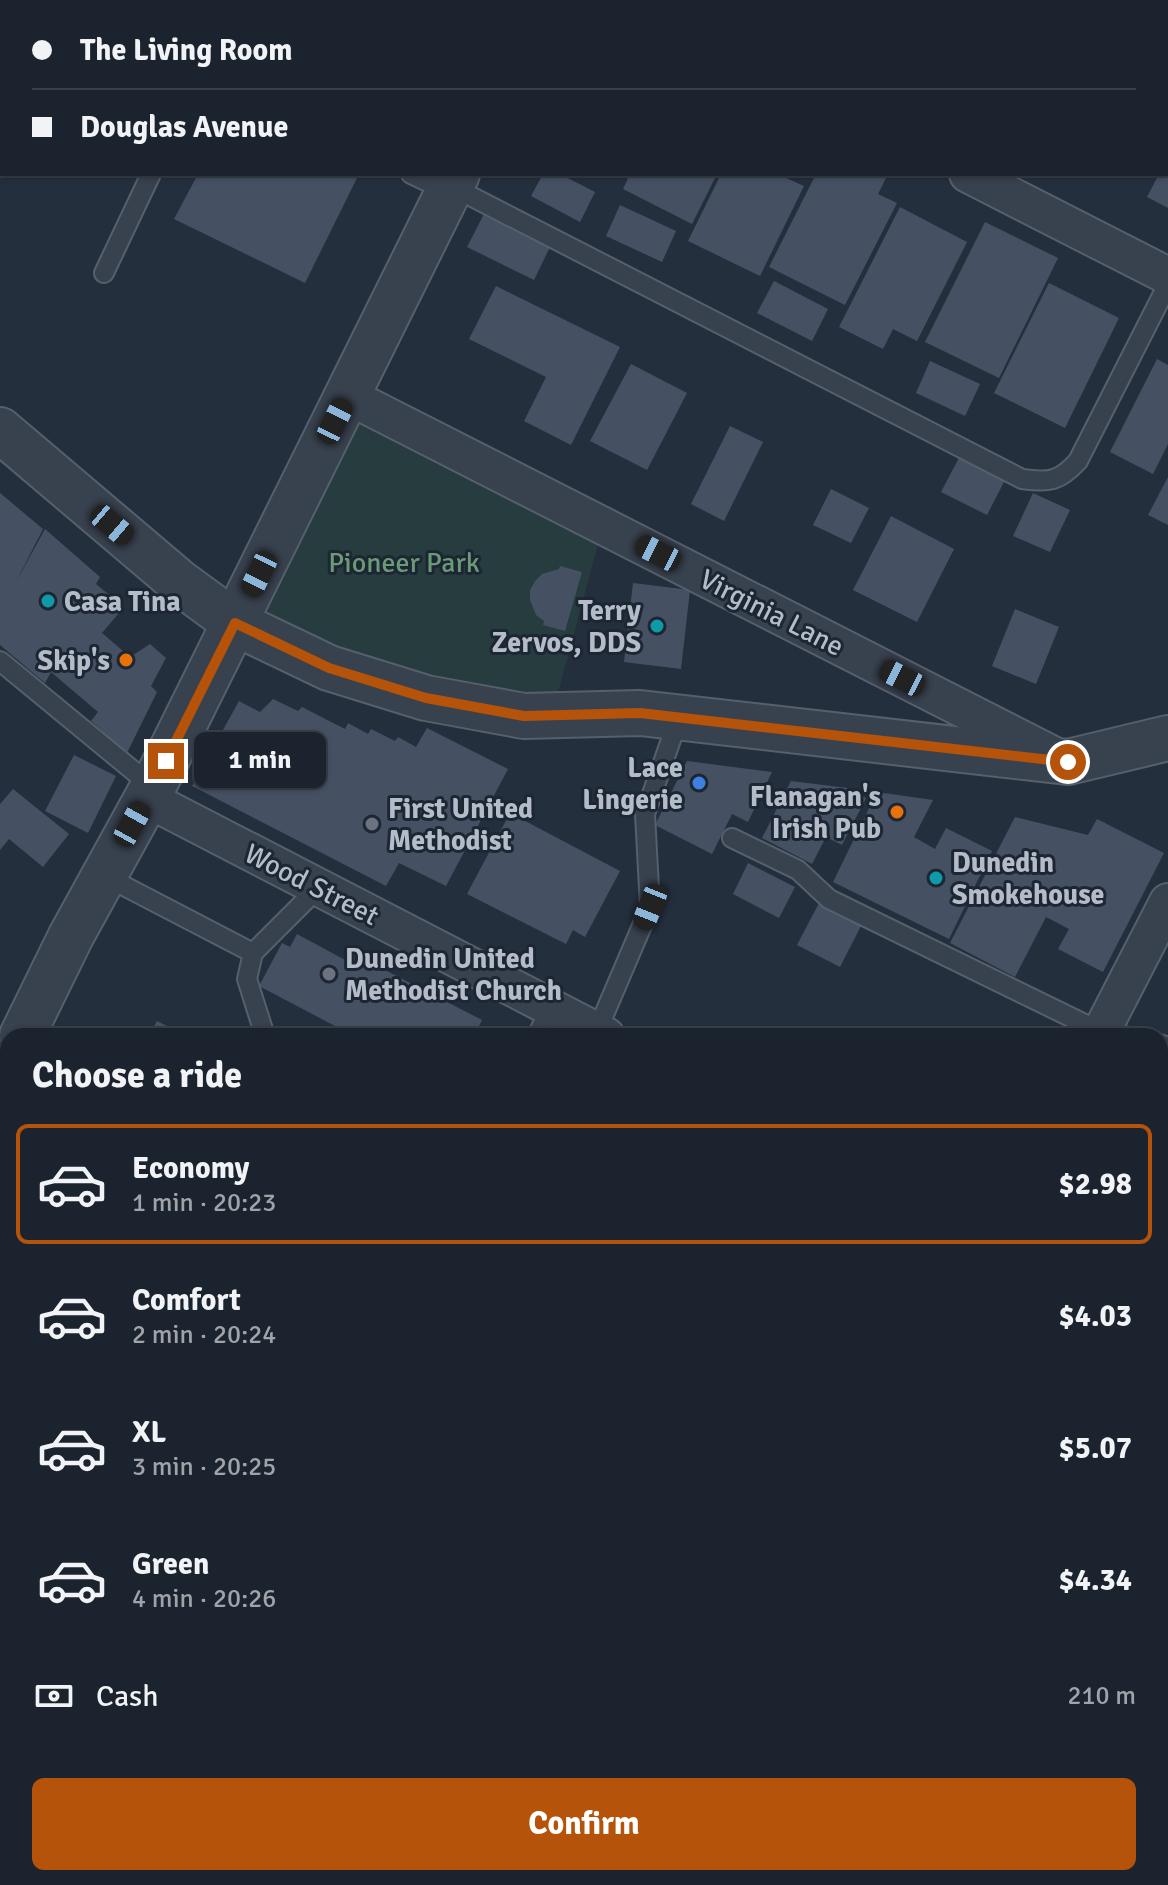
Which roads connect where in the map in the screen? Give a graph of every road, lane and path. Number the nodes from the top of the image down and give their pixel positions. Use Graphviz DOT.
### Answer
graph roads {
  1 [pos="150,176"];
  2 [pos="972,176"];
  3 [pos="439,178"];
  4 [pos="104,273"];
  5 [pos="1168,276"];
  6 [pos="1168,284"];
  7 [pos="348,396"];
  8 [pos="0,430"];
  9 [pos="235,623"];
  10 [pos="0,661"];
  11 [pos="679,717"];
  12 [pos="1168,738"];
  13 [pos="1068,762"];
  14 [pos="150,792"];
  15 [pos="732,838"];
  16 [pos="103,875"];
  17 [pos="318,888"];
  18 [pos="1168,902"];
  19 [pos="253,953"];
  20 [pos="544,1022"];
  21 [pos="26,1028"];
  22 [pos="262,1028"];
  23 [pos="573,1028"];
  24 [pos="604,1028"];
  25 [pos="1094,1028"];
  26 [pos="1111,1028"];
  1 -- 4 [label="lane"];
  2 -- 5 [label="street"];
  3 -- 6 [label="lane"];
  3 -- 7 [label="street"];
  7 -- 9 [label="street"];
  7 -- 13 [label="street, Virginia Lane"];
  8 -- 9 [label="street"];
  9 -- 11 [label="street"];
  9 -- 14 [label="street"];
  10 -- 14 [label="lane"];
  11 -- 13 [label="street"];
  11 -- 24 [label="lane"];
  12 -- 13 [label="street"];
  14 -- 16 [label="street"];
  14 -- 17 [label="street, Wood Street"];
  15 -- 25 [label="lane"];
  16 -- 19 [label="lane"];
  16 -- 21 [label="street"];
  17 -- 19 [label="lane"];
  17 -- 20 [label="street, Wood Street"];
  18 -- 26 [label="street"];
  19 -- 22 [label="lane"];
  20 -- 23 [label="street, Wood Street"];
}
